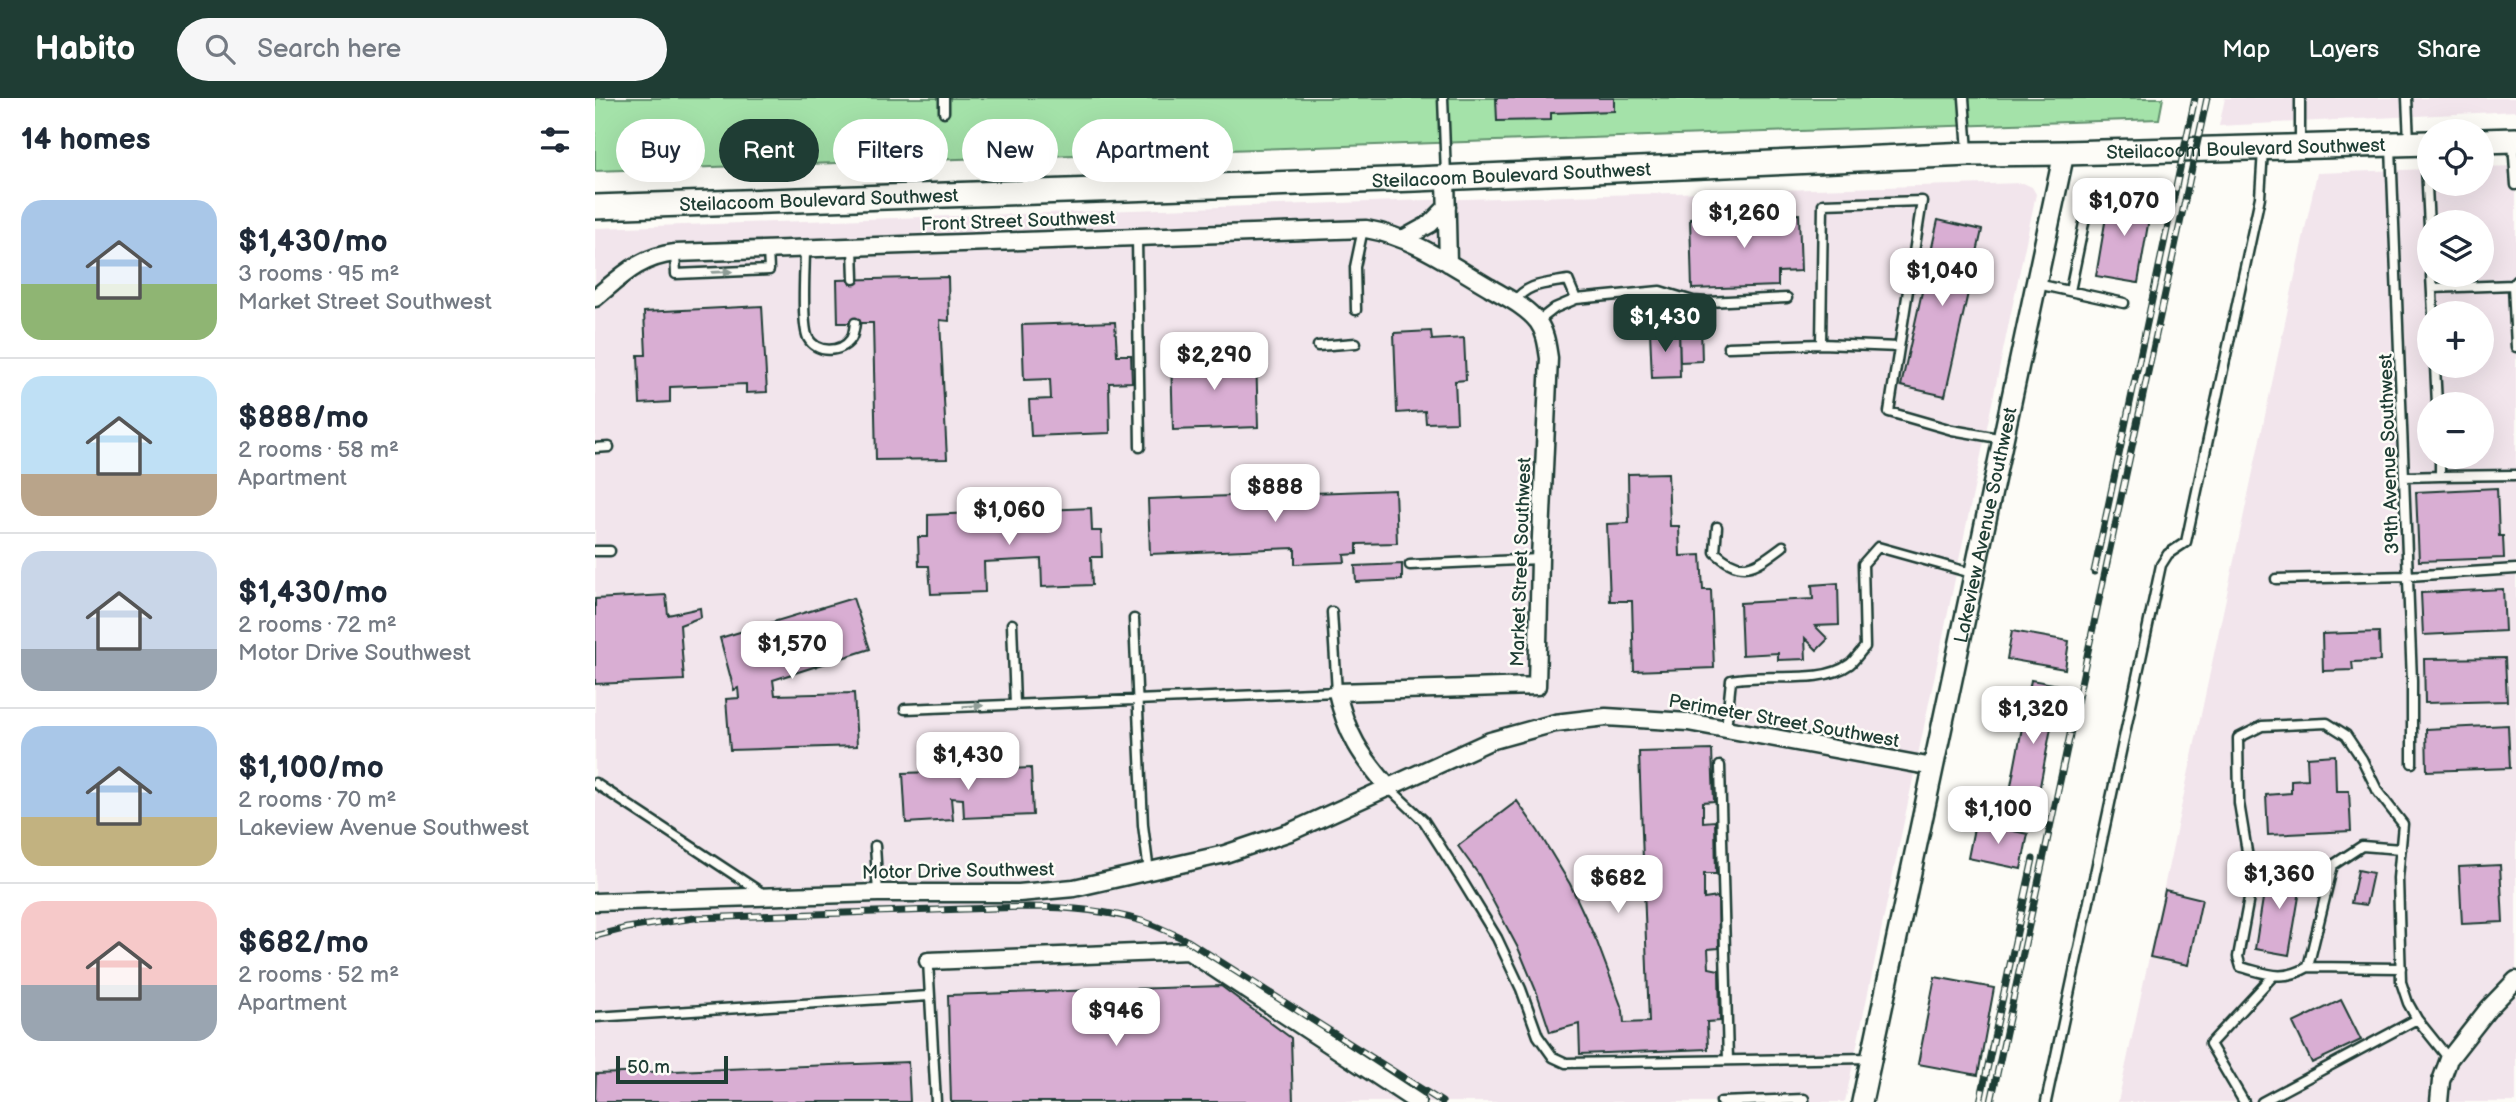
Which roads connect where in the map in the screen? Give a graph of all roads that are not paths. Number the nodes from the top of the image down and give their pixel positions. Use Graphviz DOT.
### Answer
graph roads {
  1 [pos="944,98"];
  2 [pos="1443,98"];
  3 [pos="1963,98"];
  4 [pos="2300,98"];
  5 [pos="2407,98"];
  6 [pos="944,112"];
  7 [pos="2515,140"];
  8 [pos="2494,141"];
  9 [pos="2414,143"];
  10 [pos="2300,146"];
  11 [pos="2264,147"];
  12 [pos="2064,153"];
  13 [pos="1969,154"];
  14 [pos="1446,178"];
  15 [pos="2516,185"];
  16 [pos="2090,194"];
  17 [pos="595,207"];
  18 [pos="1447,207"];
  19 [pos="2426,210"];
  20 [pos="1363,229"];
  21 [pos="1137,237"];
  22 [pos="1403,239"];
  23 [pos="853,247"];
  24 [pos="805,249"];
  25 [pos="1448,263"];
  26 [pos="854,279"];
  27 [pos="2514,283"];
  28 [pos="2037,284"];
  29 [pos="2432,288"];
  30 [pos="2070,291"];
  31 [pos="595,298"];
  32 [pos="1787,298"];
  33 [pos="1576,299"];
  34 [pos="2433,301"];
  35 [pos="1514,302"];
  36 [pos="2124,303"];
  37 [pos="1356,310"];
  38 [pos="1538,321"];
  39 [pos="855,323"];
  40 [pos="1356,344"];
  41 [pos="1821,344"];
  42 [pos="1318,346"];
  43 [pos="1728,347"];
  44 [pos="1899,347"];
  45 [pos="2516,347"];
  46 [pos="2004,439"];
  47 [pos="609,447"];
  48 [pos="1140,447"];
  49 [pos="595,448"];
  50 [pos="2440,469"];
  51 [pos="2516,475"];
  52 [pos="2441,476"];
  53 [pos="2404,477"];
  54 [pos="1717,527"];
  55 [pos="1783,545"];
  56 [pos="595,551"];
  57 [pos="610,551"];
  58 [pos="1540,559"];
  59 [pos="1410,565"];
  60 [pos="2516,569"];
  61 [pos="1975,574"];
  62 [pos="2408,576"];
  63 [pos="2277,579"];
  64 [pos="1332,612"];
  65 [pos="1134,619"];
  66 [pos="1012,624"];
  67 [pos="1337,692"];
  68 [pos="1138,699"];
  69 [pos="1015,704"];
  70 [pos="905,709"];
  71 [pos="1726,729"];
  72 [pos="2412,763"];
  73 [pos="1720,766"];
  74 [pos="1933,767"];
  75 [pos="595,783"];
  76 [pos="1389,788"];
  77 [pos="875,846"];
  78 [pos="2401,849"];
  79 [pos="1149,872"];
  80 [pos="878,892"];
  81 [pos="767,896"];
  82 [pos="595,902"];
  83 [pos="928,961"];
  84 [pos="2308,967"];
  85 [pos="2401,968"];
  86 [pos="2273,976"];
  87 [pos="2514,984"];
  88 [pos="929,996"];
  89 [pos="595,1017"];
  90 [pos="2417,1019"];
  91 [pos="1871,1058"];
  92 [pos="2449,1059"];
  93 [pos="1728,1060"];
  94 [pos="936,1102"];
  95 [pos="1417,1102"];
  96 [pos="1721,1102"];
  97 [pos="1804,1102"];
  98 [pos="1862,1102"];
  99 [pos="2046,1102"];
  100 [pos="2244,1102"];
  101 [pos="2262,1102"];
  102 [pos="2439,1102"];
  1 -- 6 [label="lane"];
  2 -- 14 [label="lane"];
  3 -- 13 [label="lane"];
  4 -- 10 [label="lane"];
  5 -- 9 [label="lane"];
  7 -- 8 [label="main road"];
  7 -- 15 [label="lane"];
  9 -- 10 [label="main road, Steilacoom Boulevard Southwest"];
  9 -- 19 [label="lane"];
  9 -- 53 [label="lane, 39th Avenue Southwest"];
  10 -- 11 [label="main road, Steilacoom Boulevard Southwest"];
  11 -- 12 [label="main road, Steilacoom Boulevard Southwest"];
  11 -- 99 [label="lane"];
  12 -- 13 [label="main road, Steilacoom Boulevard Southwest"];
  12 -- 28 [label="street, Lakeview Avenue Southwest"];
  13 -- 14 [label="main road, Steilacoom Boulevard Southwest"];
  14 -- 17 [label="main road, Steilacoom Boulevard Southwest"];
  14 -- 18 [label="street"];
  16 -- 30 [label="lane"];
  18 -- 22 [label="street"];
  18 -- 25 [label="street"];
  20 -- 21 [label="street, Front Street Southwest"];
  20 -- 22 [label="street, Front Street Southwest"];
  20 -- 37 [label="lane"];
  21 -- 23 [label="street, Front Street Southwest"];
  21 -- 48 [label="lane"];
  22 -- 25 [label="street, Front Street Southwest"];
  23 -- 24 [label="street, Front Street Southwest"];
  23 -- 26 [label="lane"];
  24 -- 31 [label="street, Front Street Southwest"];
  24 -- 39 [label="lane"];
  25 -- 35 [label="street"];
  27 -- 29 [label="lane"];
  27 -- 45 [label="lane"];
  28 -- 30 [label="lane"];
  28 -- 46 [label="street, Lakeview Avenue Southwest"];
  29 -- 34 [label="lane"];
  30 -- 36 [label="lane"];
  32 -- 33 [label="lane"];
  33 -- 35 [label="lane"];
  33 -- 38 [label="lane"];
  35 -- 38 [label="street"];
  38 -- 58 [label="street, Market Street Southwest"];
  40 -- 42 [label="lane"];
  41 -- 43 [label="lane"];
  41 -- 44 [label="lane"];
  41 -- 44 [label="lane"];
  44 -- 46 [label="lane"];
  46 -- 61 [label="street, Lakeview Avenue Southwest"];
  47 -- 49 [label="lane"];
  50 -- 52 [label="lane"];
  51 -- 52 [label="lane"];
  52 -- 53 [label="lane"];
  53 -- 62 [label="lane, 39th Avenue Southwest"];
  54 -- 55 [label="lane"];
  56 -- 57 [label="lane"];
  58 -- 59 [label="lane"];
  58 -- 67 [label="street, Market Street Southwest"];
  60 -- 62 [label="lane"];
  61 -- 71 [label="lane"];
  61 -- 74 [label="street, Lakeview Avenue Southwest"];
  62 -- 63 [label="lane"];
  62 -- 72 [label="lane, 39th Avenue Southwest"];
  64 -- 67 [label="lane"];
  65 -- 68 [label="lane"];
  66 -- 69 [label="lane"];
  67 -- 68 [label="lane"];
  67 -- 76 [label="street"];
  68 -- 69 [label="lane"];
  68 -- 79 [label="lane"];
  70 -- 69 [label="lane, one-way"];
  71 -- 74 [label="street, Perimeter Street Southwest"];
  71 -- 76 [label="street, Perimeter Street Southwest"];
  73 -- 93 [label="lane"];
  74 -- 91 [label="street, Lakeview Avenue Southwest"];
  75 -- 81 [label="lane"];
  76 -- 79 [label="street, Motor Drive Southwest"];
  76 -- 93 [label="lane"];
  77 -- 80 [label="lane"];
  78 -- 84 [label="lane"];
  78 -- 85 [label="lane"];
  78 -- 86 [label="lane"];
  79 -- 80 [label="street, Motor Drive Southwest"];
  80 -- 81 [label="street, Motor Drive Southwest"];
  81 -- 82 [label="street, Motor Drive Southwest"];
  83 -- 88 [label="lane"];
  83 -- 95 [label="street"];
  84 -- 85 [label="lane"];
  84 -- 86 [label="lane"];
  85 -- 90 [label="lane"];
  86 -- 100 [label="lane"];
  87 -- 92 [label="street"];
  88 -- 89 [label="lane"];
  88 -- 94 [label="lane"];
  90 -- 92 [label="lane"];
  90 -- 101 [label="lane"];
  91 -- 93 [label="lane"];
  91 -- 98 [label="street, Lakeview Avenue Southwest"];
  92 -- 102 [label="street"];
  96 -- 97 [label="lane"];
}
